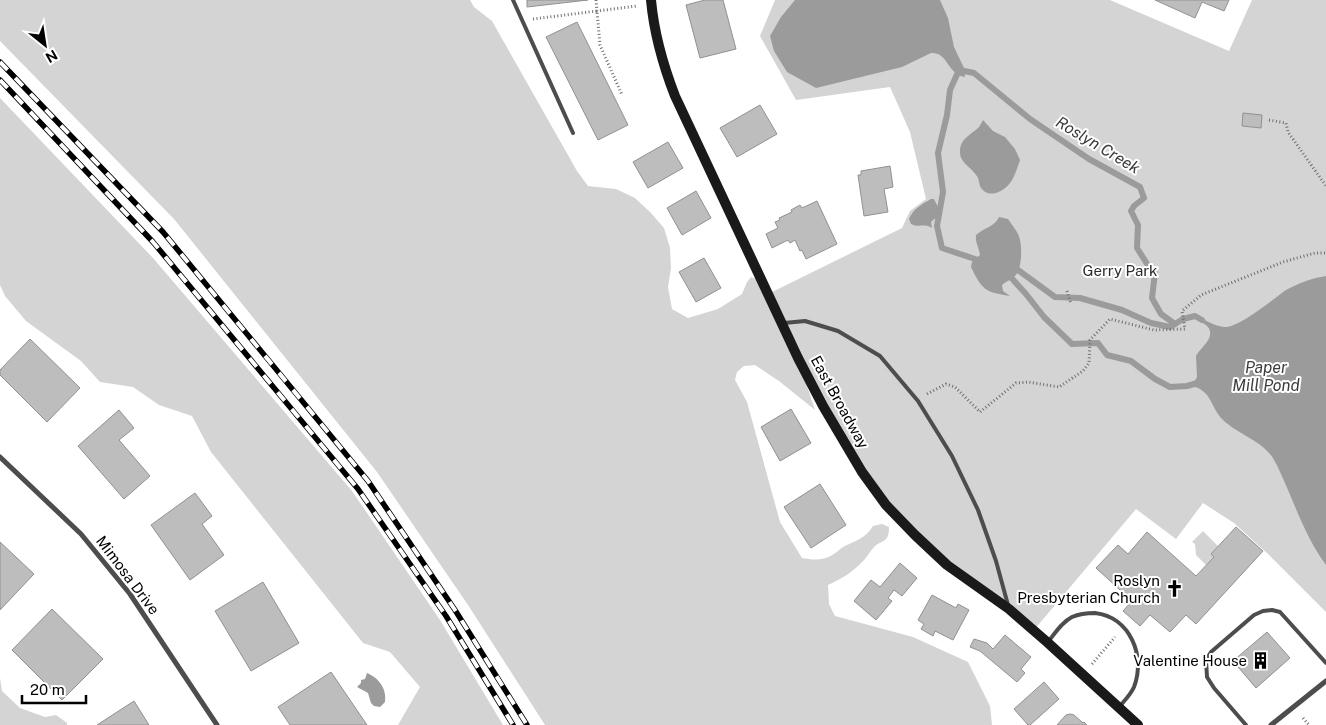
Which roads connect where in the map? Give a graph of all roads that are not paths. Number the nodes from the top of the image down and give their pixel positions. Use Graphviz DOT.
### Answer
graph roads {
  1 [pos="513,0"];
  2 [pos="651,2"];
  3 [pos="573,133"];
  4 [pos="781,323"];
  5 [pos="0,457"];
  6 [pos="1009,609"];
  7 [pos="1047,642"];
  8 [pos="1326,663"];
  9 [pos="1326,682"];
  10 [pos="1119,708"];
  11 [pos="217,725"];
  12 [pos="1138,725"];
  13 [pos="1246,725"];
  14 [pos="1271,725"];
  1 -- 3 [label="lane"];
  2 -- 4 [label="main road, East Broadway"];
  4 -- 6 [label="main road, East Broadway"];
  4 -- 6 [label="lane"];
  5 -- 11 [label="street, Mimosa Drive"];
  6 -- 7 [label="main road, East Broadway"];
  7 -- 10 [label="main road, East Broadway"];
  7 -- 10 [label="lane"];
  8 -- 13 [label="lane"];
  9 -- 14 [label="street"];
  10 -- 12 [label="main road, East Broadway"];
}
